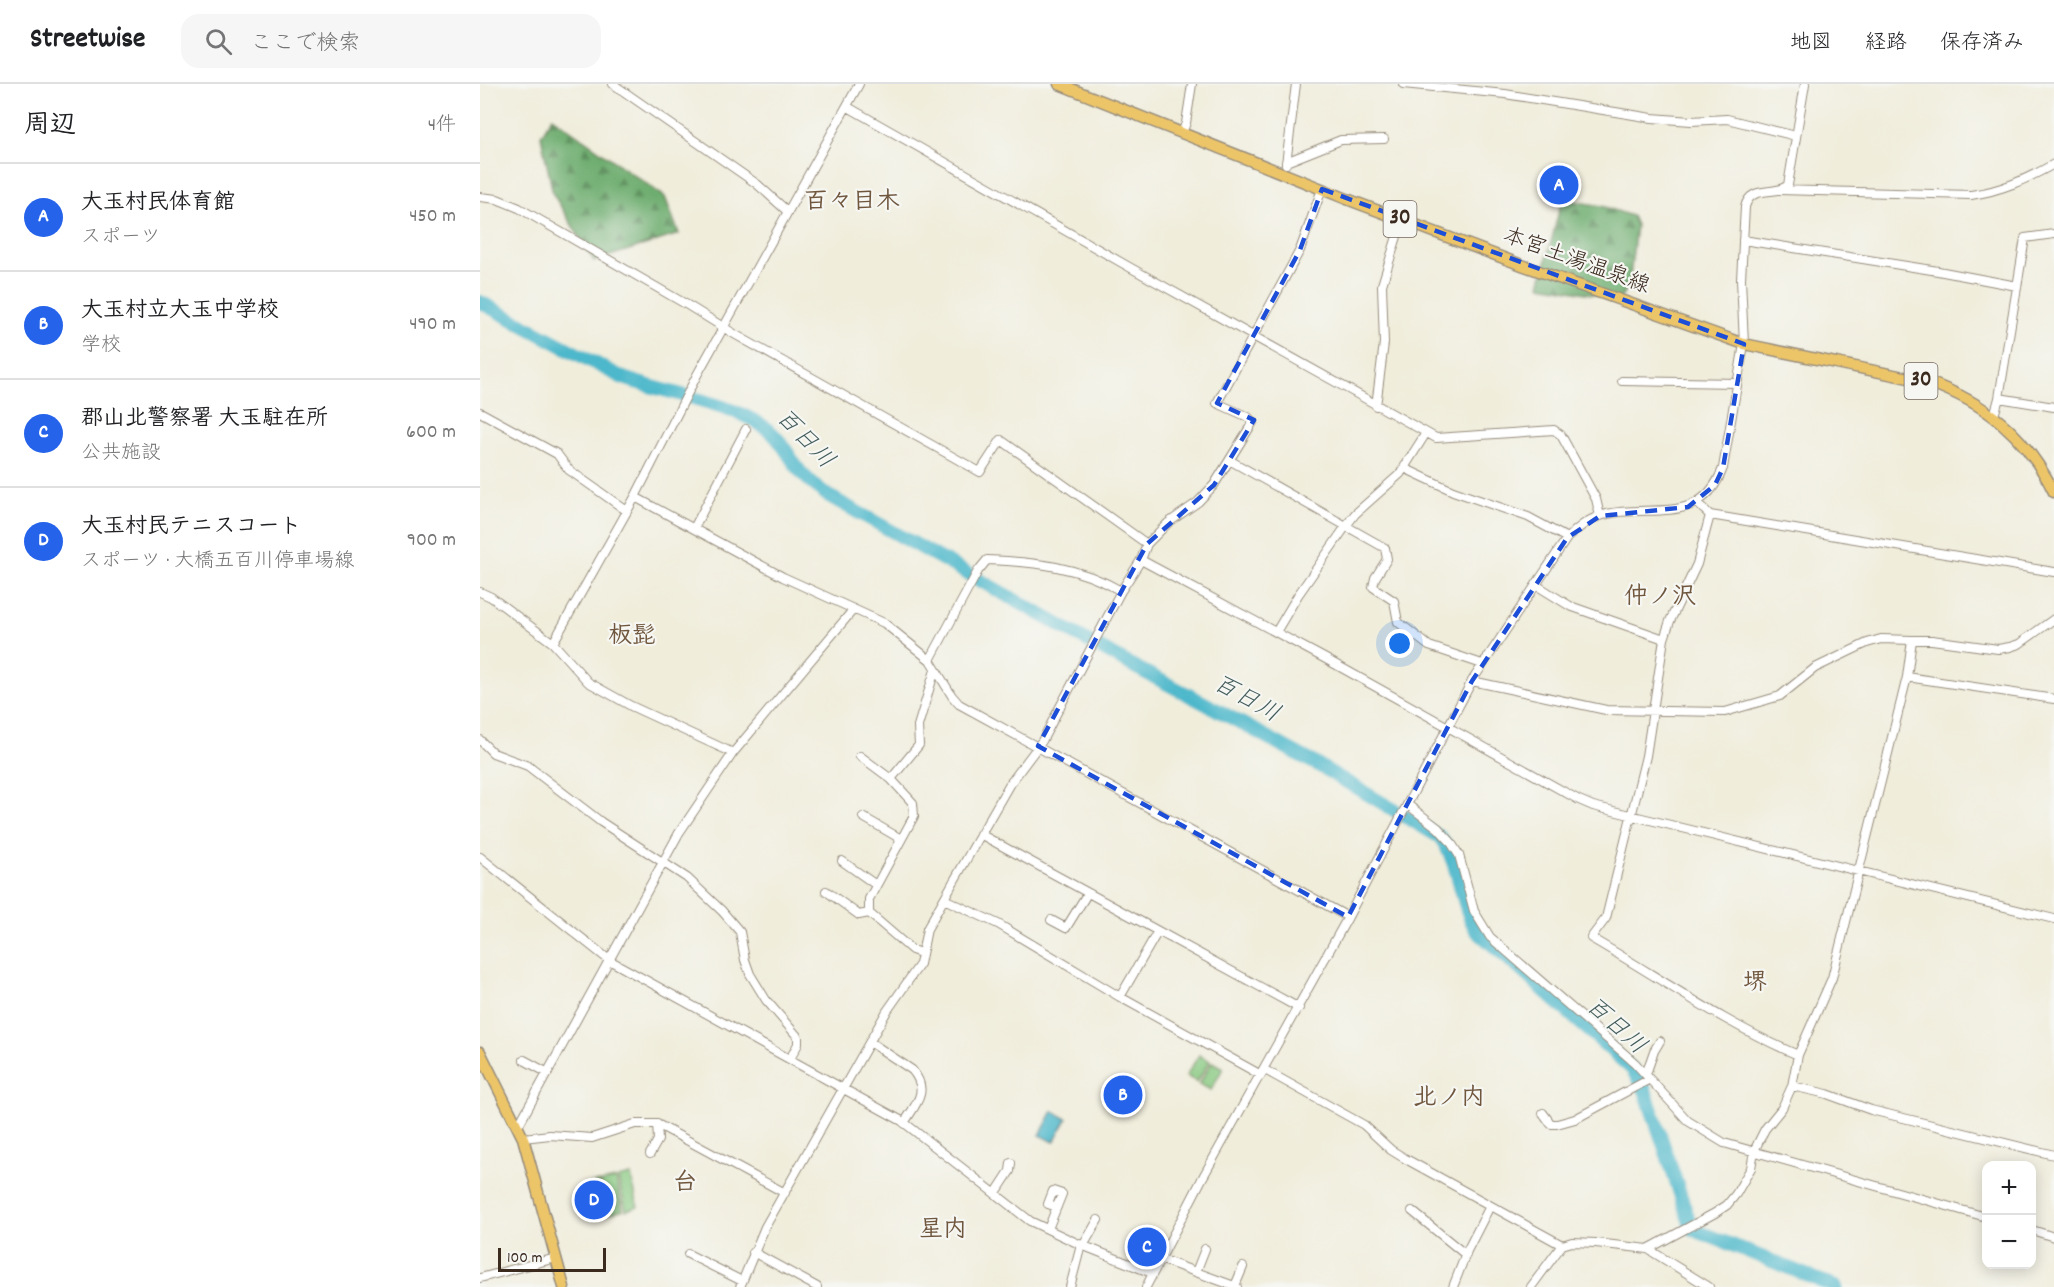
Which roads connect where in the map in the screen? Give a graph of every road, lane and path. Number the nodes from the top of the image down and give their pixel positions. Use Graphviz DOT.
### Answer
graph roads {
  1 [pos="613,84"];
  2 [pos="860,84"];
  3 [pos="1059,84"];
  4 [pos="1192,84"];
  5 [pos="1296,84"];
  6 [pos="1403,84"];
  7 [pos="1805,84"];
  8 [pos="848,106"];
  9 [pos="1182,133"];
  10 [pos="1796,136"];
  11 [pos="1384,139"];
  12 [pos="1286,162"];
  13 [pos="2054,164"];
  14 [pos="1283,173"];
  15 [pos="1322,189"];
  16 [pos="1779,190"];
  17 [pos="480,197"];
  18 [pos="787,211"];
  19 [pos="1402,220"];
  20 [pos="2054,234"];
  21 [pos="1743,240"];
  22 [pos="2017,286"];
  23 [pos="723,327"];
  24 [pos="1254,335"];
  25 [pos="1744,344"];
  26 [pos="1622,381"];
  27 [pos="1737,383"];
  28 [pos="1999,398"];
  29 [pos="1376,406"];
  30 [pos="2054,407"];
  31 [pos="480,412"];
  32 [pos="1994,416"];
  33 [pos="746,429"];
  34 [pos="1426,433"];
  35 [pos="1231,461"];
  36 [pos="1404,468"];
  37 [pos="2054,492"];
  38 [pos="636,497"];
  39 [pos="1697,502"];
  40 [pos="627,510"];
  41 [pos="1710,515"];
  42 [pos="1600,516"];
  43 [pos="1346,526"];
  44 [pos="694,528"];
  45 [pos="1567,538"];
  46 [pos="1147,544"];
  47 [pos="1141,560"];
  48 [pos="2054,572"];
  49 [pos="1536,585"];
  50 [pos="1121,591"];
  51 [pos="480,592"];
  52 [pos="853,610"];
  53 [pos="2054,620"];
  54 [pos="1276,632"];
  55 [pos="1664,639"];
  56 [pos="1912,640"];
  57 [pos="553,643"];
  58 [pos="930,660"];
  59 [pos="1482,664"];
  60 [pos="935,670"];
  61 [pos="1907,677"];
  62 [pos="1472,681"];
  63 [pos="2054,699"];
  64 [pos="1653,710"];
  65 [pos="1448,728"];
  66 [pos="480,740"];
  67 [pos="1038,746"];
  68 [pos="733,753"];
  69 [pos="860,756"];
  70 [pos="891,779"];
  71 [pos="1406,807"];
  72 [pos="1631,814"];
  73 [pos="863,817"];
  74 [pos="980,834"];
  75 [pos="901,839"];
  76 [pos="480,857"];
  77 [pos="842,861"];
  78 [pos="664,863"];
  79 [pos="1858,870"];
  80 [pos="876,885"];
  81 [pos="826,891"];
  82 [pos="1087,894"];
  83 [pos="944,899"];
  84 [pos="869,913"];
  85 [pos="1348,917"];
  86 [pos="2054,919"];
  87 [pos="1051,920"];
  88 [pos="1158,931"];
  89 [pos="921,953"];
  90 [pos="609,960"];
  91 [pos="1120,997"];
  92 [pos="1299,1008"];
  93 [pos="1660,1041"];
  94 [pos="870,1042"];
  95 [pos="480,1052"];
  96 [pos="1798,1055"];
  97 [pos="790,1059"];
  98 [pos="524,1060"];
  99 [pos="1263,1072"];
  100 [pos="548,1073"];
  101 [pos="1644,1080"];
  102 [pos="1792,1086"];
  103 [pos="843,1088"];
  104 [pos="1543,1113"];
  105 [pos="904,1123"];
  106 [pos="657,1124"];
  107 [pos="520,1133"];
  108 [pos="1754,1151"];
  109 [pos="650,1154"];
  110 [pos="2054,1155"];
  111 [pos="1011,1163"];
  112 [pos="785,1193"];
  113 [pos="995,1194"];
  114 [pos="1490,1206"];
  115 [pos="1057,1207"];
  116 [pos="1412,1211"];
  117 [pos="1982,1216"];
  118 [pos="1098,1220"];
  119 [pos="1048,1229"];
  120 [pos="2036,1232"];
  121 [pos="2054,1237"];
  122 [pos="1082,1245"];
  123 [pos="1562,1245"];
  124 [pos="1205,1249"];
  125 [pos="1648,1249"];
  126 [pos="753,1252"];
  127 [pos="688,1254"];
  128 [pos="1466,1255"];
  129 [pos="556,1258"];
  130 [pos="1161,1259"];
  131 [pos="1243,1268"];
  132 [pos="1196,1272"];
  133 [pos="1152,1273"];
  134 [pos="480,1278"];
  135 [pos="801,1283"];
  136 [pos="741,1284"];
  137 [pos="1702,1285"];
  138 [pos="564,1287"];
  139 [pos="817,1287"];
  140 [pos="1070,1287"];
  141 [pos="1146,1287"];
  142 [pos="1236,1287"];
  143 [pos="1453,1287"];
  144 [pos="1531,1287"];
  1 -- 18 [label="street"];
  2 -- 8 [label="street"];
  3 -- 9 [label="main road, 本宮土湯温泉線 / 30"];
  4 -- 9 [label="street"];
  5 -- 12 [label="street"];
  6 -- 10 [label="street"];
  7 -- 10 [label="street"];
  8 -- 18 [label="street"];
  8 -- 24 [label="street"];
  9 -- 14 [label="main road, 本宮土湯温泉線 / 30"];
  10 -- 16 [label="street"];
  11 -- 12 [label="street"];
  12 -- 14 [label="street"];
  13 -- 16 [label="street"];
  14 -- 15 [label="main road, 本宮土湯温泉線 / 30"];
  15 -- 19 [label="main road, 本宮土湯温泉線 / 30"];
  15 -- 24 [label="street"];
  16 -- 21 [label="street"];
  17 -- 23 [label="street"];
  18 -- 23 [label="street"];
  19 -- 25 [label="main road, 本宮土湯温泉線 / 30"];
  19 -- 29 [label="street"];
  20 -- 22 [label="street"];
  21 -- 22 [label="street"];
  21 -- 25 [label="street"];
  22 -- 28 [label="street"];
  23 -- 38 [label="street"];
  23 -- 46 [label="street"];
  24 -- 29 [label="street"];
  24 -- 35 [label="street"];
  25 -- 27 [label="street"];
  25 -- 32 [label="main road, 本宮土湯温泉線 / 30"];
  26 -- 27 [label="street"];
  27 -- 39 [label="street"];
  28 -- 30 [label="street"];
  28 -- 32 [label="street"];
  29 -- 34 [label="street"];
  31 -- 40 [label="street"];
  32 -- 37 [label="main road, 本宮土湯温泉線 / 30"];
  33 -- 44 [label="street"];
  34 -- 36 [label="street"];
  34 -- 42 [label="street"];
  35 -- 43 [label="street"];
  35 -- 46 [label="street"];
  36 -- 43 [label="street"];
  36 -- 45 [label="street"];
  38 -- 40 [label="street"];
  38 -- 44 [label="street"];
  39 -- 41 [label="street"];
  39 -- 42 [label="street"];
  40 -- 57 [label="street"];
  41 -- 48 [label="street"];
  41 -- 55 [label="street"];
  42 -- 45 [label="street"];
  43 -- 54 [label="street"];
  43 -- 59 [label="street"];
  44 -- 52 [label="street"];
  45 -- 49 [label="street"];
  46 -- 47 [label="street"];
  47 -- 50 [label="street"];
  47 -- 54 [label="street"];
  49 -- 55 [label="street"];
  49 -- 59 [label="street"];
  50 -- 58 [label="street"];
  50 -- 67 [label="street"];
  51 -- 57 [label="street"];
  52 -- 58 [label="street"];
  52 -- 68 [label="street"];
  53 -- 56 [label="street"];
  54 -- 65 [label="street"];
  55 -- 64 [label="street"];
  56 -- 61 [label="street"];
  56 -- 64 [label="street"];
  57 -- 68 [label="street"];
  58 -- 60 [label="street"];
  59 -- 62 [label="street"];
  60 -- 67 [label="street"];
  60 -- 70 [label="street"];
  61 -- 63 [label="street"];
  61 -- 79 [label="street"];
  62 -- 64 [label="street"];
  62 -- 65 [label="street"];
  64 -- 72 [label="street"];
  65 -- 71 [label="street"];
  65 -- 72 [label="street"];
  66 -- 78 [label="street"];
  67 -- 74 [label="street"];
  67 -- 85 [label="street"];
  68 -- 78 [label="street"];
  69 -- 70 [label="street"];
  70 -- 75 [label="street"];
  71 -- 85 [label="street"];
  71 -- 101 [label="street"];
  72 -- 79 [label="street"];
  72 -- 96 [label="street"];
  73 -- 75 [label="street"];
  74 -- 82 [label="street"];
  74 -- 83 [label="street"];
  75 -- 80 [label="street"];
  76 -- 90 [label="street"];
  77 -- 80 [label="street"];
  78 -- 90 [label="street"];
  78 -- 97 [label="street"];
  79 -- 86 [label="street"];
  79 -- 96 [label="street"];
  80 -- 84 [label="street"];
  81 -- 84 [label="street"];
  82 -- 87 [label="street"];
  82 -- 88 [label="street"];
  83 -- 89 [label="street"];
  83 -- 91 [label="street"];
  84 -- 89 [label="street"];
  85 -- 92 [label="street"];
  88 -- 91 [label="street"];
  88 -- 92 [label="street"];
  89 -- 94 [label="street"];
  90 -- 97 [label="street"];
  90 -- 100 [label="street"];
  91 -- 99 [label="street"];
  92 -- 99 [label="street"];
  93 -- 101 [label="street"];
  94 -- 103 [label="street"];
  94 -- 105 [label="street"];
  95 -- 107 [label="main road"];
  96 -- 102 [label="street"];
  97 -- 103 [label="street"];
  98 -- 100 [label="street"];
  99 -- 114 [label="street"];
  99 -- 130 [label="street"];
  100 -- 107 [label="street"];
  101 -- 104 [label="street"];
  101 -- 108 [label="street"];
  102 -- 108 [label="street"];
  102 -- 110 [label="street"];
  103 -- 105 [label="street"];
  103 -- 112 [label="street"];
  105 -- 113 [label="street"];
  106 -- 107 [label="street"];
  106 -- 109 [label="street"];
  106 -- 112 [label="street"];
  107 -- 129 [label="main road"];
  108 -- 117 [label="street"];
  108 -- 125 [label="street"];
  111 -- 113 [label="street"];
  112 -- 126 [label="street"];
  113 -- 119 [label="street"];
  114 -- 123 [label="street"];
  114 -- 128 [label="street"];
  115 -- 119 [label="street"];
  116 -- 128 [label="street"];
  118 -- 122 [label="street"];
  119 -- 122 [label="street"];
  120 -- 121 [label="street"];
  122 -- 133 [label="street"];
  122 -- 140 [label="street"];
  123 -- 125 [label="street"];
  123 -- 144 [label="street"];
  124 -- 132 [label="street"];
  125 -- 137 [label="street"];
  126 -- 135 [label="street"];
  126 -- 136 [label="street"];
  127 -- 136 [label="street"];
  128 -- 143 [label="street"];
  129 -- 134 [label="street"];
  129 -- 138 [label="main road"];
  130 -- 132 [label="street"];
  130 -- 133 [label="street"];
  131 -- 142 [label="street"];
  132 -- 142 [label="street"];
  133 -- 141 [label="street"];
  135 -- 139 [label="street"];
}
